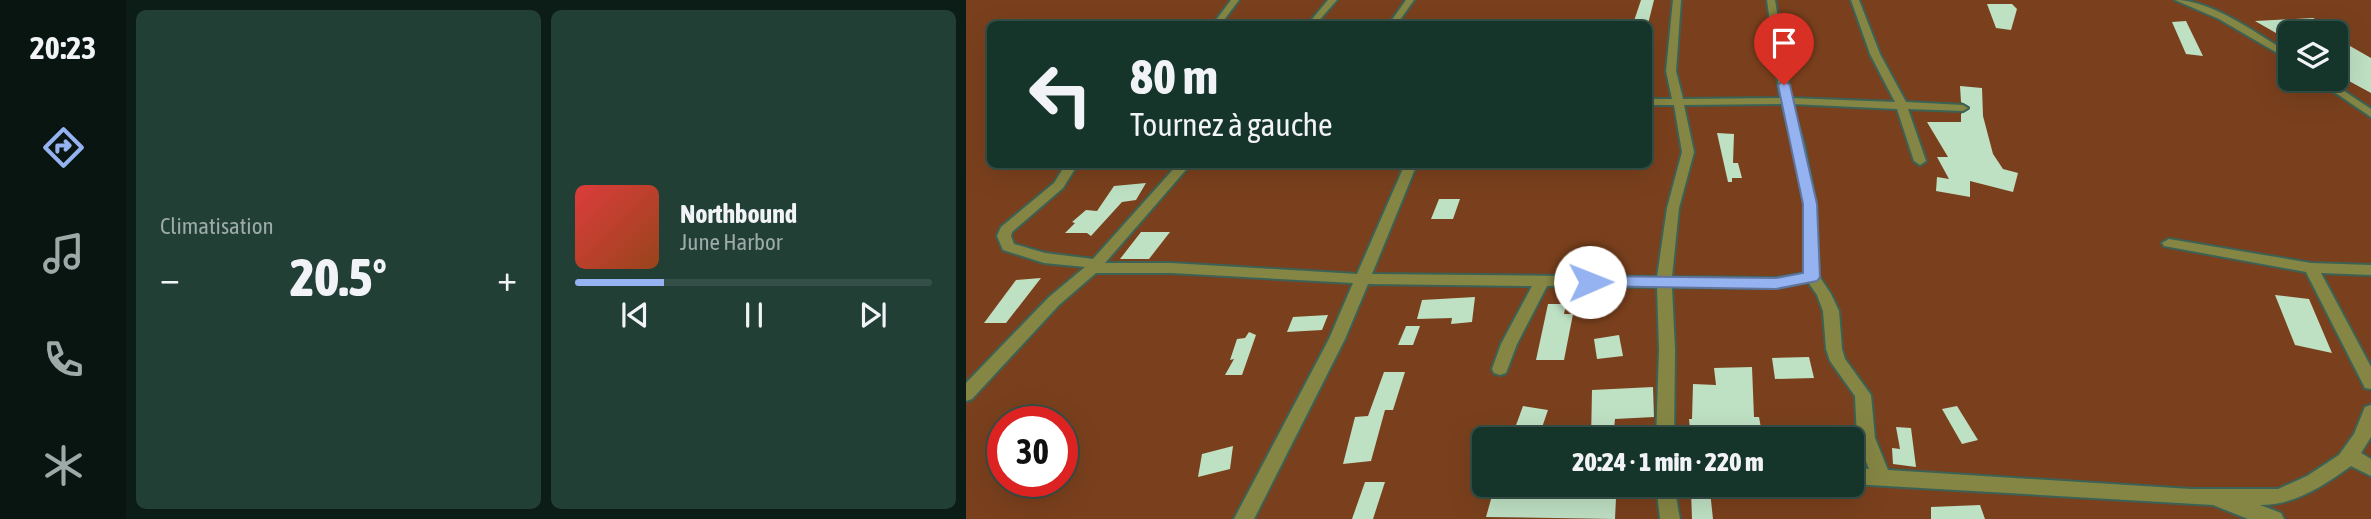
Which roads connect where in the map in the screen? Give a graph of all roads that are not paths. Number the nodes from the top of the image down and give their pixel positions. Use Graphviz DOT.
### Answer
graph roads {
  1 [pos="1235,0"];
  2 [pos="1333,0"];
  3 [pos="1410,0"];
  4 [pos="1678,0"];
  5 [pos="1771,0"];
  6 [pos="1855,0"];
  7 [pos="2179,0"];
  8 [pos="1219,21"];
  9 [pos="1315,21"];
  10 [pos="1395,21"];
  11 [pos="2278,50"];
  12 [pos="2337,91"];
  13 [pos="1786,101"];
  14 [pos="1652,102"];
  15 [pos="1678,103"];
  16 [pos="1900,104"];
  17 [pos="1962,107"];
  18 [pos="2371,114"];
  19 [pos="1920,161"];
  20 [pos="1070,168"];
  21 [pos="1181,168"];
  22 [pos="1410,168"];
  23 [pos="2169,243"];
  24 [pos="1093,268"];
  25 [pos="2311,268"];
  26 [pos="2371,270"];
  27 [pos="1812,277"];
  28 [pos="1362,279"];
  29 [pos="1664,281"];
  30 [pos="1541,283"];
  31 [pos="1500,369"];
  32 [pos="2371,383"];
  33 [pos="966,394"];
  34 [pos="2371,412"];
  35 [pos="1665,427"];
  36 [pos="2349,454"];
  37 [pos="2371,468"];
  38 [pos="1864,477"];
  39 [pos="1882,478"];
  40 [pos="1667,497"];
  41 [pos="2209,497"];
  42 [pos="1244,519"];
  43 [pos="1670,519"];
  44 [pos="2274,519"];
  1 -- 8 [label="street"];
  2 -- 9 [label="street"];
  3 -- 10 [label="street"];
  4 -- 15 [label="street"];
  5 -- 13 [label="street"];
  6 -- 16 [label="street"];
  7 -- 11 [label="street"];
  12 -- 18 [label="street"];
  13 -- 15 [label="street"];
  13 -- 16 [label="street"];
  13 -- 27 [label="street"];
  14 -- 15 [label="street"];
  15 -- 29 [label="street"];
  16 -- 17 [label="street"];
  16 -- 19 [label="street"];
  20 -- 24 [label="street"];
  21 -- 24 [label="street"];
  22 -- 28 [label="street"];
  23 -- 25 [label="street"];
  24 -- 28 [label="street"];
  24 -- 33 [label="street"];
  25 -- 26 [label="street"];
  25 -- 32 [label="street"];
  27 -- 29 [label="street"];
  27 -- 39 [label="street"];
  28 -- 30 [label="street"];
  28 -- 42 [label="street"];
  29 -- 30 [label="street"];
  29 -- 35 [label="street"];
  30 -- 31 [label="street"];
  34 -- 36 [label="street"];
  36 -- 37 [label="street"];
  36 -- 41 [label="street"];
  38 -- 39 [label="street"];
  39 -- 41 [label="street"];
  40 -- 43 [label="street"];
  41 -- 44 [label="street"];
}
